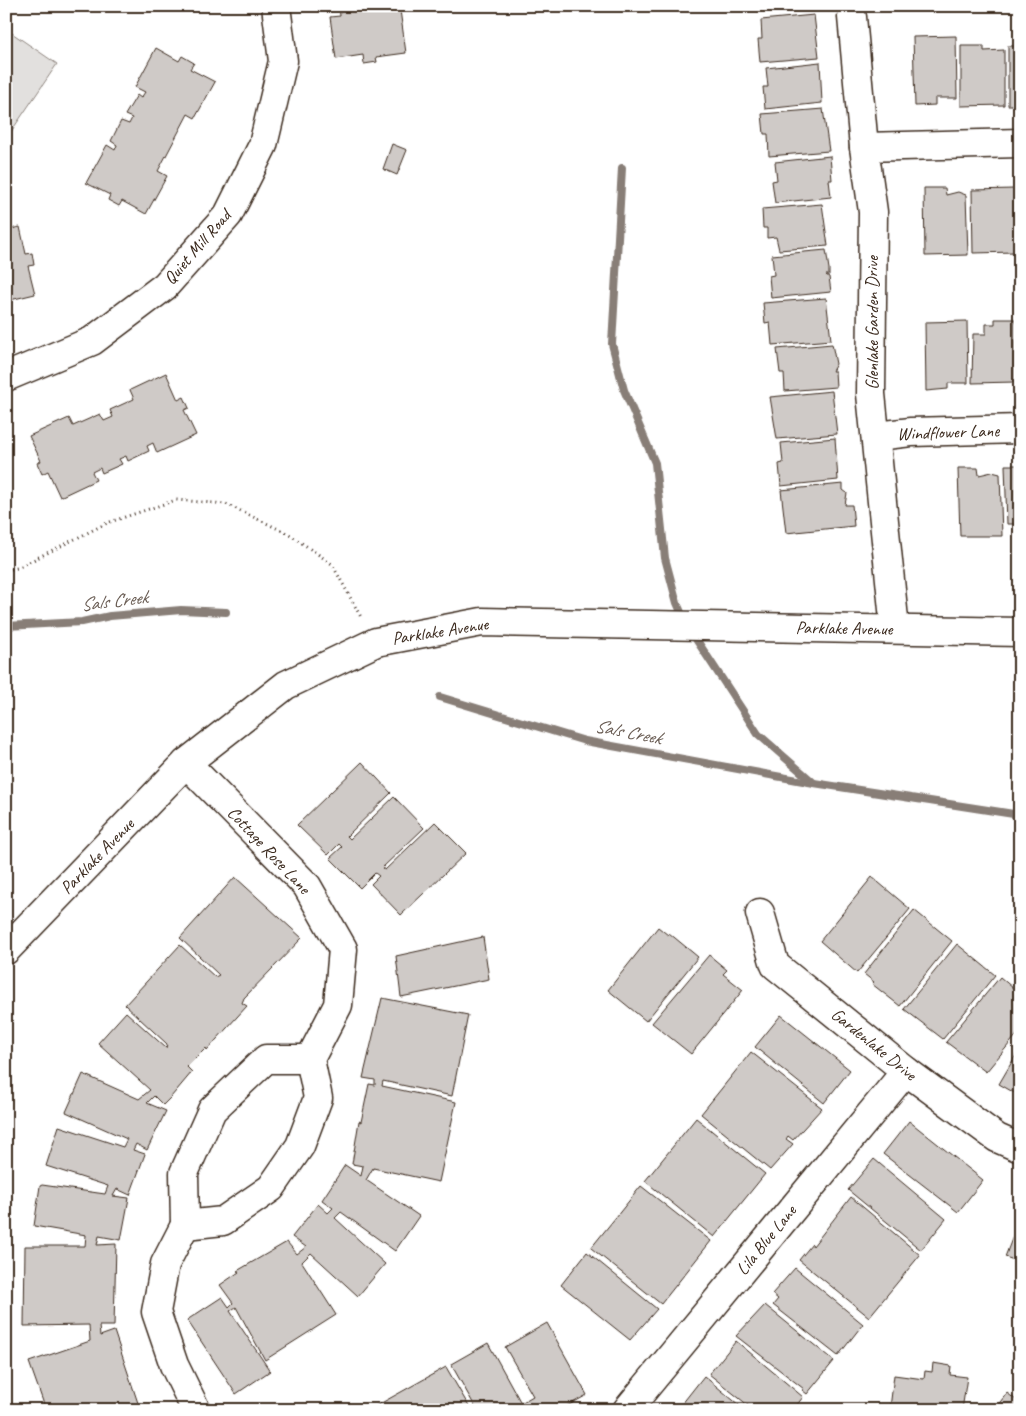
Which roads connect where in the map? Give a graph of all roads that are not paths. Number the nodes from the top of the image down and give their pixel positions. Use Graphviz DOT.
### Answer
graph roads {
  1 [pos="276,6"];
  2 [pos="852,17"];
  3 [pos="1020,144"];
  4 [pos="864,147"];
  5 [pos="6,377"];
  6 [pos="1020,430"];
  7 [pos="877,436"];
  8 [pos="895,629"];
  9 [pos="1020,632"];
  10 [pos="186,763"];
  11 [pos="760,913"];
  12 [pos="6,950"];
  13 [pos="310,1059"];
  14 [pos="906,1071"];
  15 [pos="1020,1148"];
  16 [pos="185,1225"];
  17 [pos="196,1410"];
  18 [pos="627,1410"];
  1 -- 5 [label="street, Quiet Mill Road"];
  2 -- 4 [label="street, Glenlake Garden Drive"];
  3 -- 4 [label="street"];
  4 -- 7 [label="street, Glenlake Garden Drive"];
  6 -- 7 [label="street, Windflower Lane"];
  7 -- 8 [label="street, Glenlake Garden Drive"];
  8 -- 9 [label="street, Parklake Avenue"];
  8 -- 10 [label="street, Parklake Avenue"];
  10 -- 12 [label="street, Parklake Avenue"];
  10 -- 13 [label="street, Cottage Rose Lane"];
  11 -- 14 [label="street, Gardenlake Drive"];
  13 -- 16 [label="street"];
  13 -- 16 [label="street"];
  14 -- 15 [label="street, Gardenlake Drive"];
  14 -- 18 [label="street, Lila Blue Lane"];
  16 -- 17 [label="street"];
}
